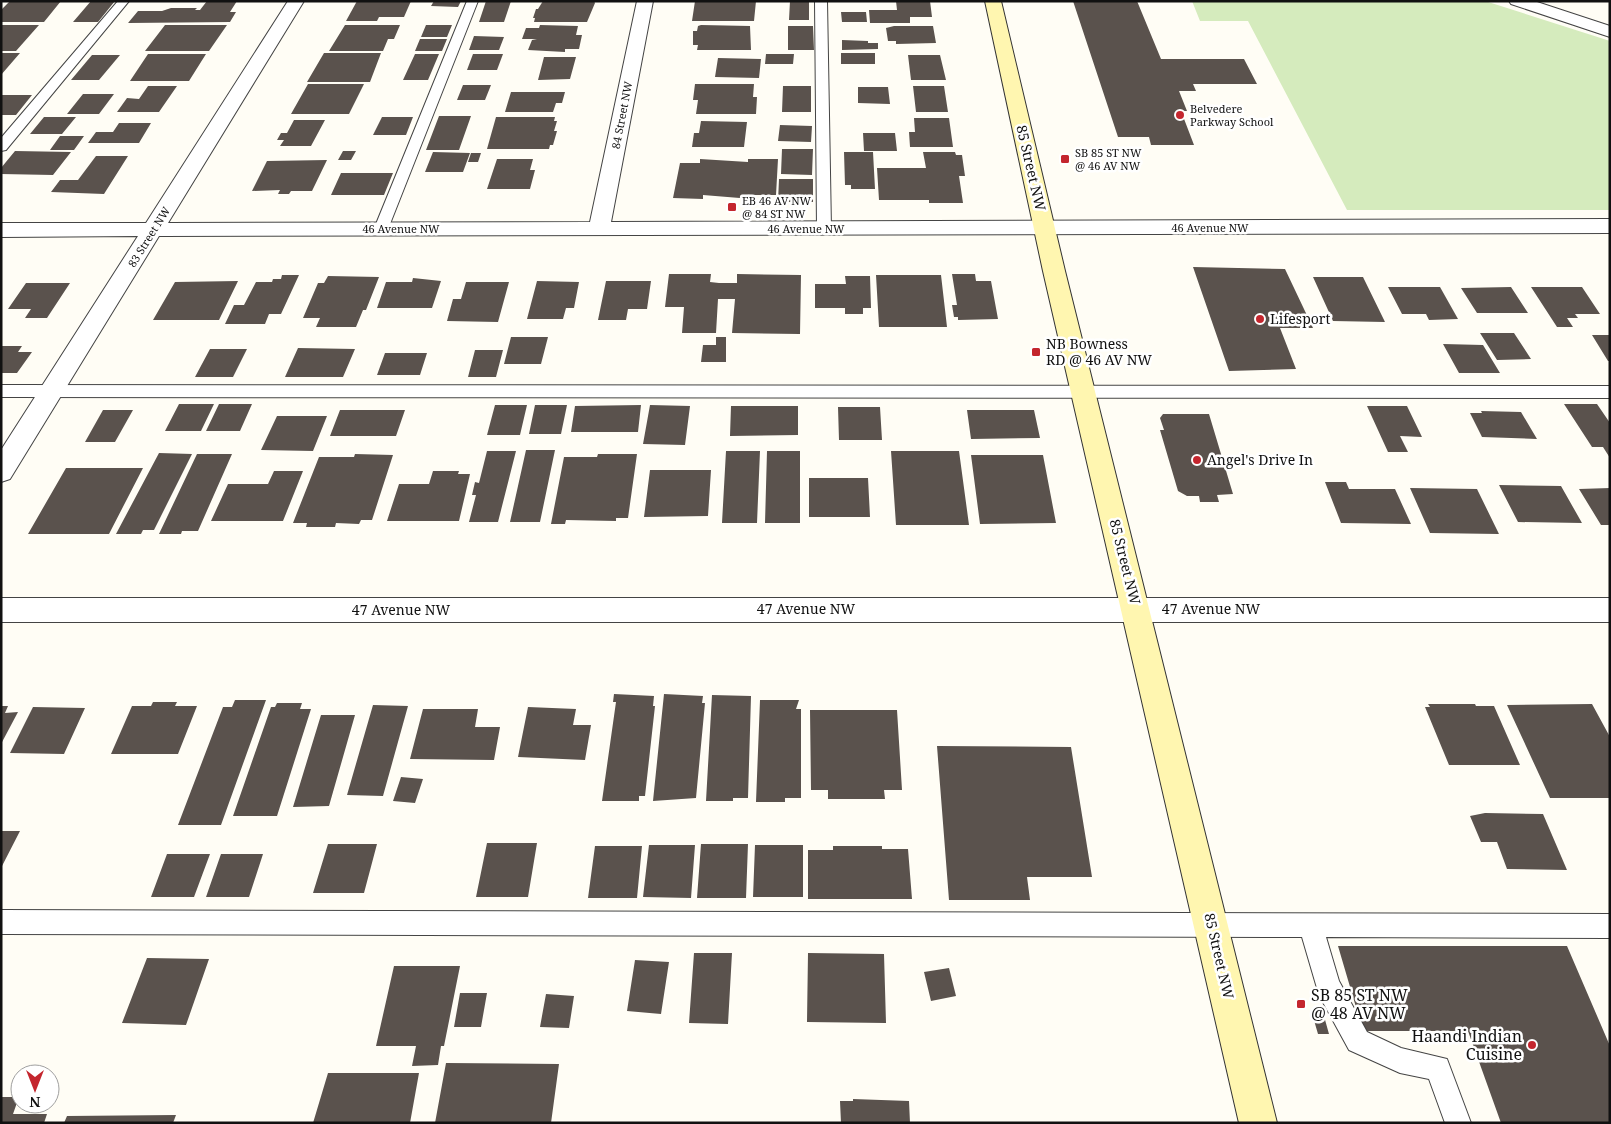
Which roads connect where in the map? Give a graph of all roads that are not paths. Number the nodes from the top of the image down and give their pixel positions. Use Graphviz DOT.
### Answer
graph roads {
  1 [pos="124,1"];
  2 [pos="296,1"];
  3 [pos="473,1"];
  4 [pos="645,1"];
  5 [pos="821,1"];
  6 [pos="993,1"];
  7 [pos="1517,1"];
  8 [pos="1610,32"];
  9 [pos="1,148"];
  10 [pos="1610,226"];
  11 [pos="380,229"];
  12 [pos="599,229"];
  13 [pos="824,229"];
  14 [pos="1045,229"];
  15 [pos="1,230"];
  16 [pos="153,231"];
  17 [pos="1,390"];
  18 [pos="51,390"];
  19 [pos="1082,390"];
  20 [pos="1610,392"];
  21 [pos="1,472"];
  22 [pos="1136,609"];
  23 [pos="1,610"];
  24 [pos="1610,610"];
  25 [pos="1,922"];
  26 [pos="1212,924"];
  27 [pos="1310,925"];
  28 [pos="1610,926"];
  29 [pos="1258,1123"];
  30 [pos="1458,1123"];
  1 -- 9 [label="lane"];
  2 -- 16 [label="street, 83 Street NW"];
  3 -- 11 [label="lane"];
  4 -- 12 [label="street, 84 Street NW"];
  5 -- 13 [label="lane"];
  6 -- 14 [label="street, 85 Street NW"];
  7 -- 8 [label="street"];
  10 -- 14 [label="street, 46 Avenue NW"];
  11 -- 12 [label="street, 46 Avenue NW"];
  11 -- 16 [label="street, 46 Avenue NW"];
  12 -- 13 [label="street, 46 Avenue NW"];
  13 -- 14 [label="street, 46 Avenue NW"];
  14 -- 19 [label="street, 85 Street NW"];
  15 -- 16 [label="street, 46 Avenue NW"];
  16 -- 18 [label="street, 83 Street NW"];
  17 -- 18 [label="lane"];
  18 -- 19 [label="lane"];
  18 -- 21 [label="street, 83 Street NW"];
  19 -- 20 [label="lane"];
  19 -- 22 [label="street, 85 Street NW"];
  22 -- 23 [label="street, 47 Avenue NW"];
  22 -- 24 [label="street, 47 Avenue NW"];
  22 -- 26 [label="street, 85 Street NW"];
  25 -- 26 [label="lane"];
  26 -- 27 [label="lane"];
  26 -- 29 [label="street, 85 Street NW"];
  27 -- 28 [label="lane"];
  27 -- 30 [label="lane"];
}
